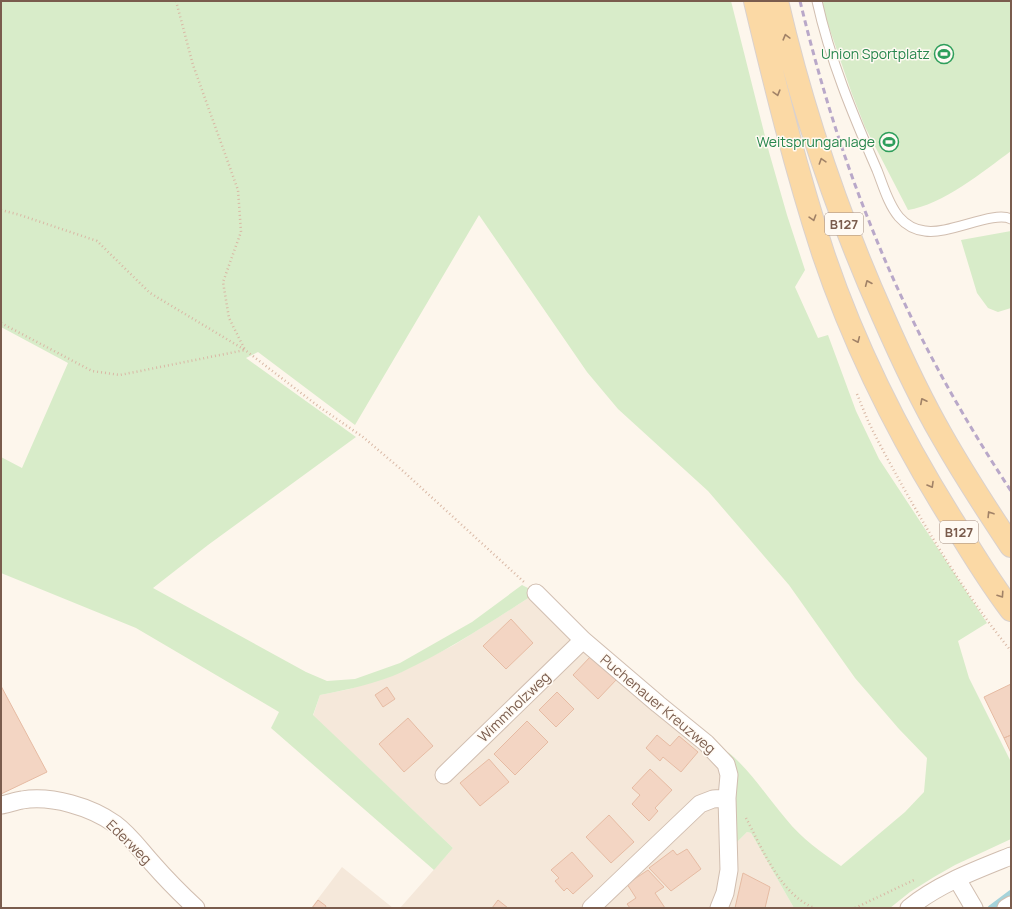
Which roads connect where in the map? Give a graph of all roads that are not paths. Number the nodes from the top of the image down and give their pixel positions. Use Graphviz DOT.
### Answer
graph roads {
  1 [pos="755,1"];
  2 [pos="777,1"];
  3 [pos="817,1"];
  4 [pos="1010,215"];
  5 [pos="1011,546"];
  6 [pos="536,593"];
  7 [pos="1011,610"];
  8 [pos="583,640"];
  9 [pos="444,775"];
  10 [pos="726,798"];
  11 [pos="1,806"];
  12 [pos="1011,856"];
  13 [pos="957,879"];
  14 [pos="1011,905"];
  15 [pos="196,908"];
  16 [pos="591,908"];
  17 [pos="718,908"];
  18 [pos="909,908"];
  19 [pos="974,908"];
  20 [pos="1006,908"];
  1 -- 7 [label="main road, B127, one-way"];
  5 -- 2 [label="main road, B127, one-way"];
  3 -- 4 [label="lane"];
  6 -- 8 [label="street, Puchenauer Kreuzweg"];
  8 -- 9 [label="street, Wimmholzweg"];
  8 -- 10 [label="street, Puchenauer Kreuzweg"];
  10 -- 16 [label="street"];
  10 -- 17 [label="street, Puchenauer Kreuzweg"];
  11 -- 15 [label="street, Ederweg"];
  12 -- 13 [label="street"];
  13 -- 18 [label="street"];
  13 -- 19 [label="street"];
  14 -- 20 [label="street"];
}
